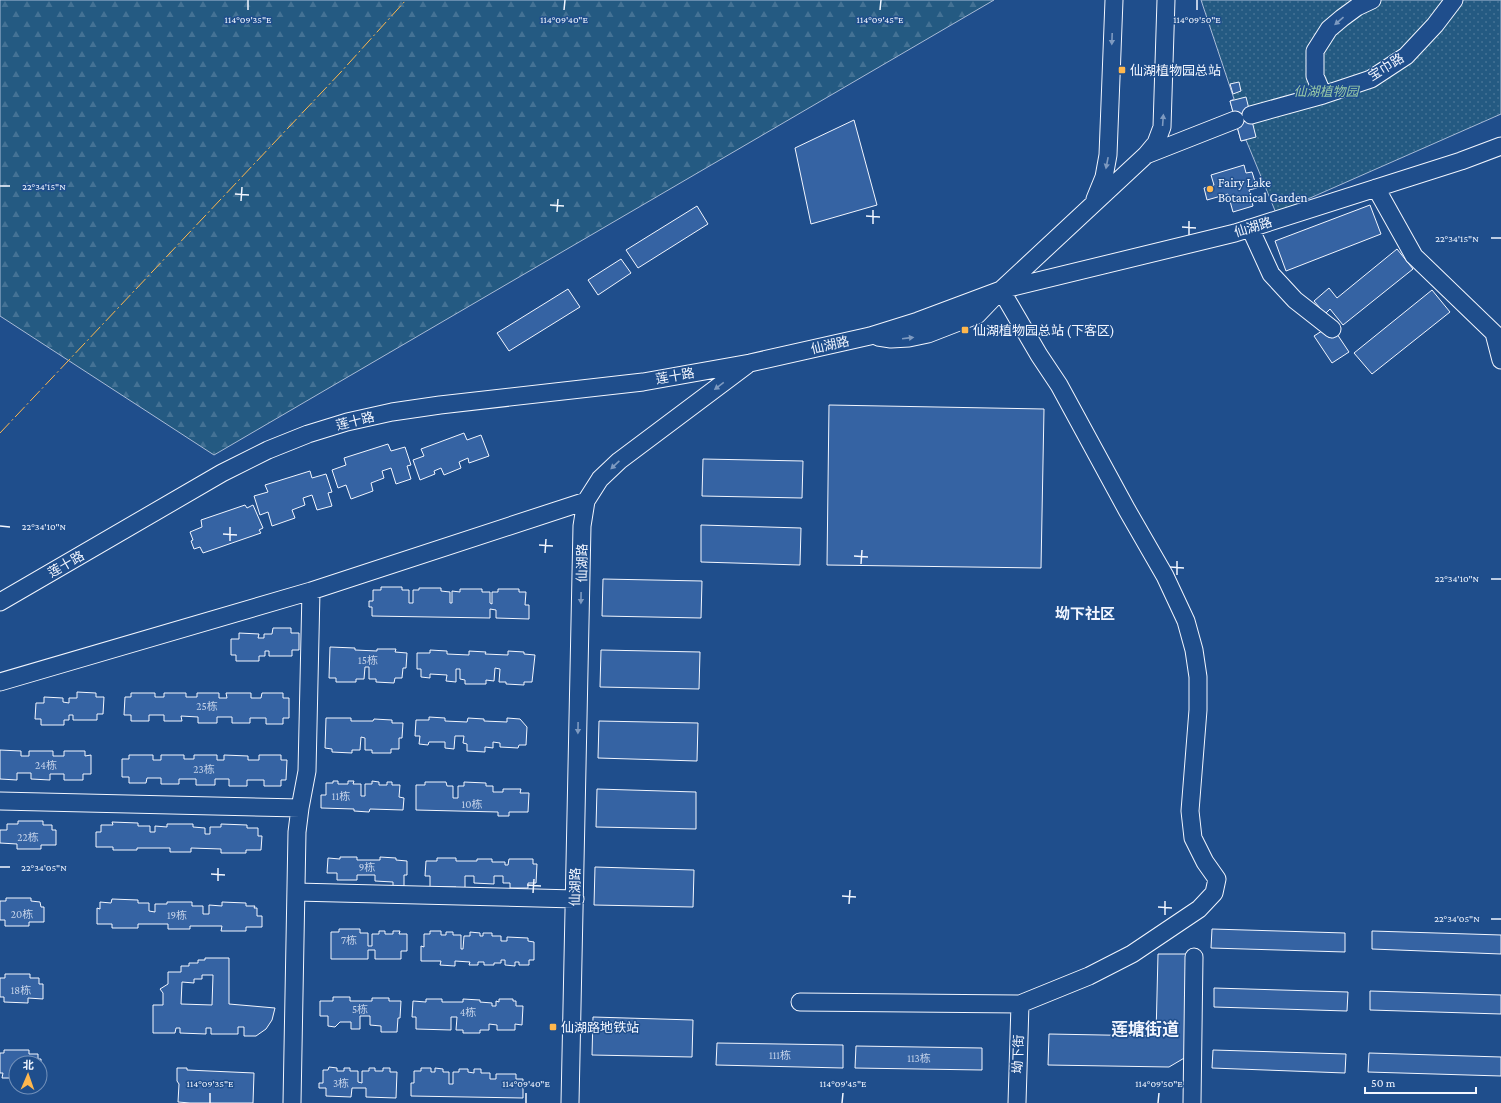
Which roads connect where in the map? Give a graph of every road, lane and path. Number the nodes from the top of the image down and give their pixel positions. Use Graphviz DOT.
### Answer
graph roads {
  1 [pos="1114,0"];
  2 [pos="1166,0"];
  3 [pos="1372,0"];
  4 [pos="1454,0"];
  5 [pos="1323,95"];
  6 [pos="1243,117"];
  7 [pos="1501,146"];
  8 [pos="1146,155"];
  9 [pos="1376,188"];
  10 [pos="1093,205"];
  11 [pos="1250,228"];
  12 [pos="1001,290"];
  13 [pos="1332,329"];
  14 [pos="1501,360"];
  15 [pos="750,363"];
  16 [pos="586,501"];
  17 [pos="311,591"];
  18 [pos="0,602"];
  19 [pos="0,682"];
  20 [pos="0,801"];
  21 [pos="300,808"];
  22 [pos="296,892"];
  23 [pos="575,899"];
  24 [pos="1194,957"];
  25 [pos="800,1002"];
  26 [pos="1020,1004"];
  27 [pos="292,1103"];
  28 [pos="570,1103"];
  29 [pos="1017,1103"];
  30 [pos="1192,1103"];
  1 -- 10 [label="street, one-way"];
  8 -- 2 [label="street, one-way"];
  3 -- 5 [label="street, one-way"];
  4 -- 5 [label="street, 宝巾路"];
  5 -- 6 [label="street, 宝巾路"];
  6 -- 8 [label="street, 仙湖路"];
  7 -- 9 [label="street, 仙湖路"];
  8 -- 10 [label="street, 仙湖路"];
  9 -- 11 [label="street, 仙湖路"];
  9 -- 14 [label="street"];
  10 -- 12 [label="street, 仙湖路"];
  11 -- 12 [label="street, 仙湖路"];
  11 -- 13 [label="street"];
  12 -- 15 [label="street, 仙湖路"];
  12 -- 26 [label="street"];
  15 -- 16 [label="street, 仙湖路, one-way"];
  15 -- 18 [label="street, 莲十路"];
  16 -- 17 [label="street"];
  16 -- 23 [label="street, 仙湖路, one-way"];
  17 -- 19 [label="street"];
  17 -- 21 [label="street"];
  20 -- 21 [label="street"];
  21 -- 22 [label="street"];
  22 -- 23 [label="street"];
  22 -- 27 [label="street"];
  23 -- 28 [label="street, 仙湖路"];
  24 -- 30 [label="street"];
  25 -- 26 [label="street"];
  26 -- 29 [label="street, 坳下街"];
}
